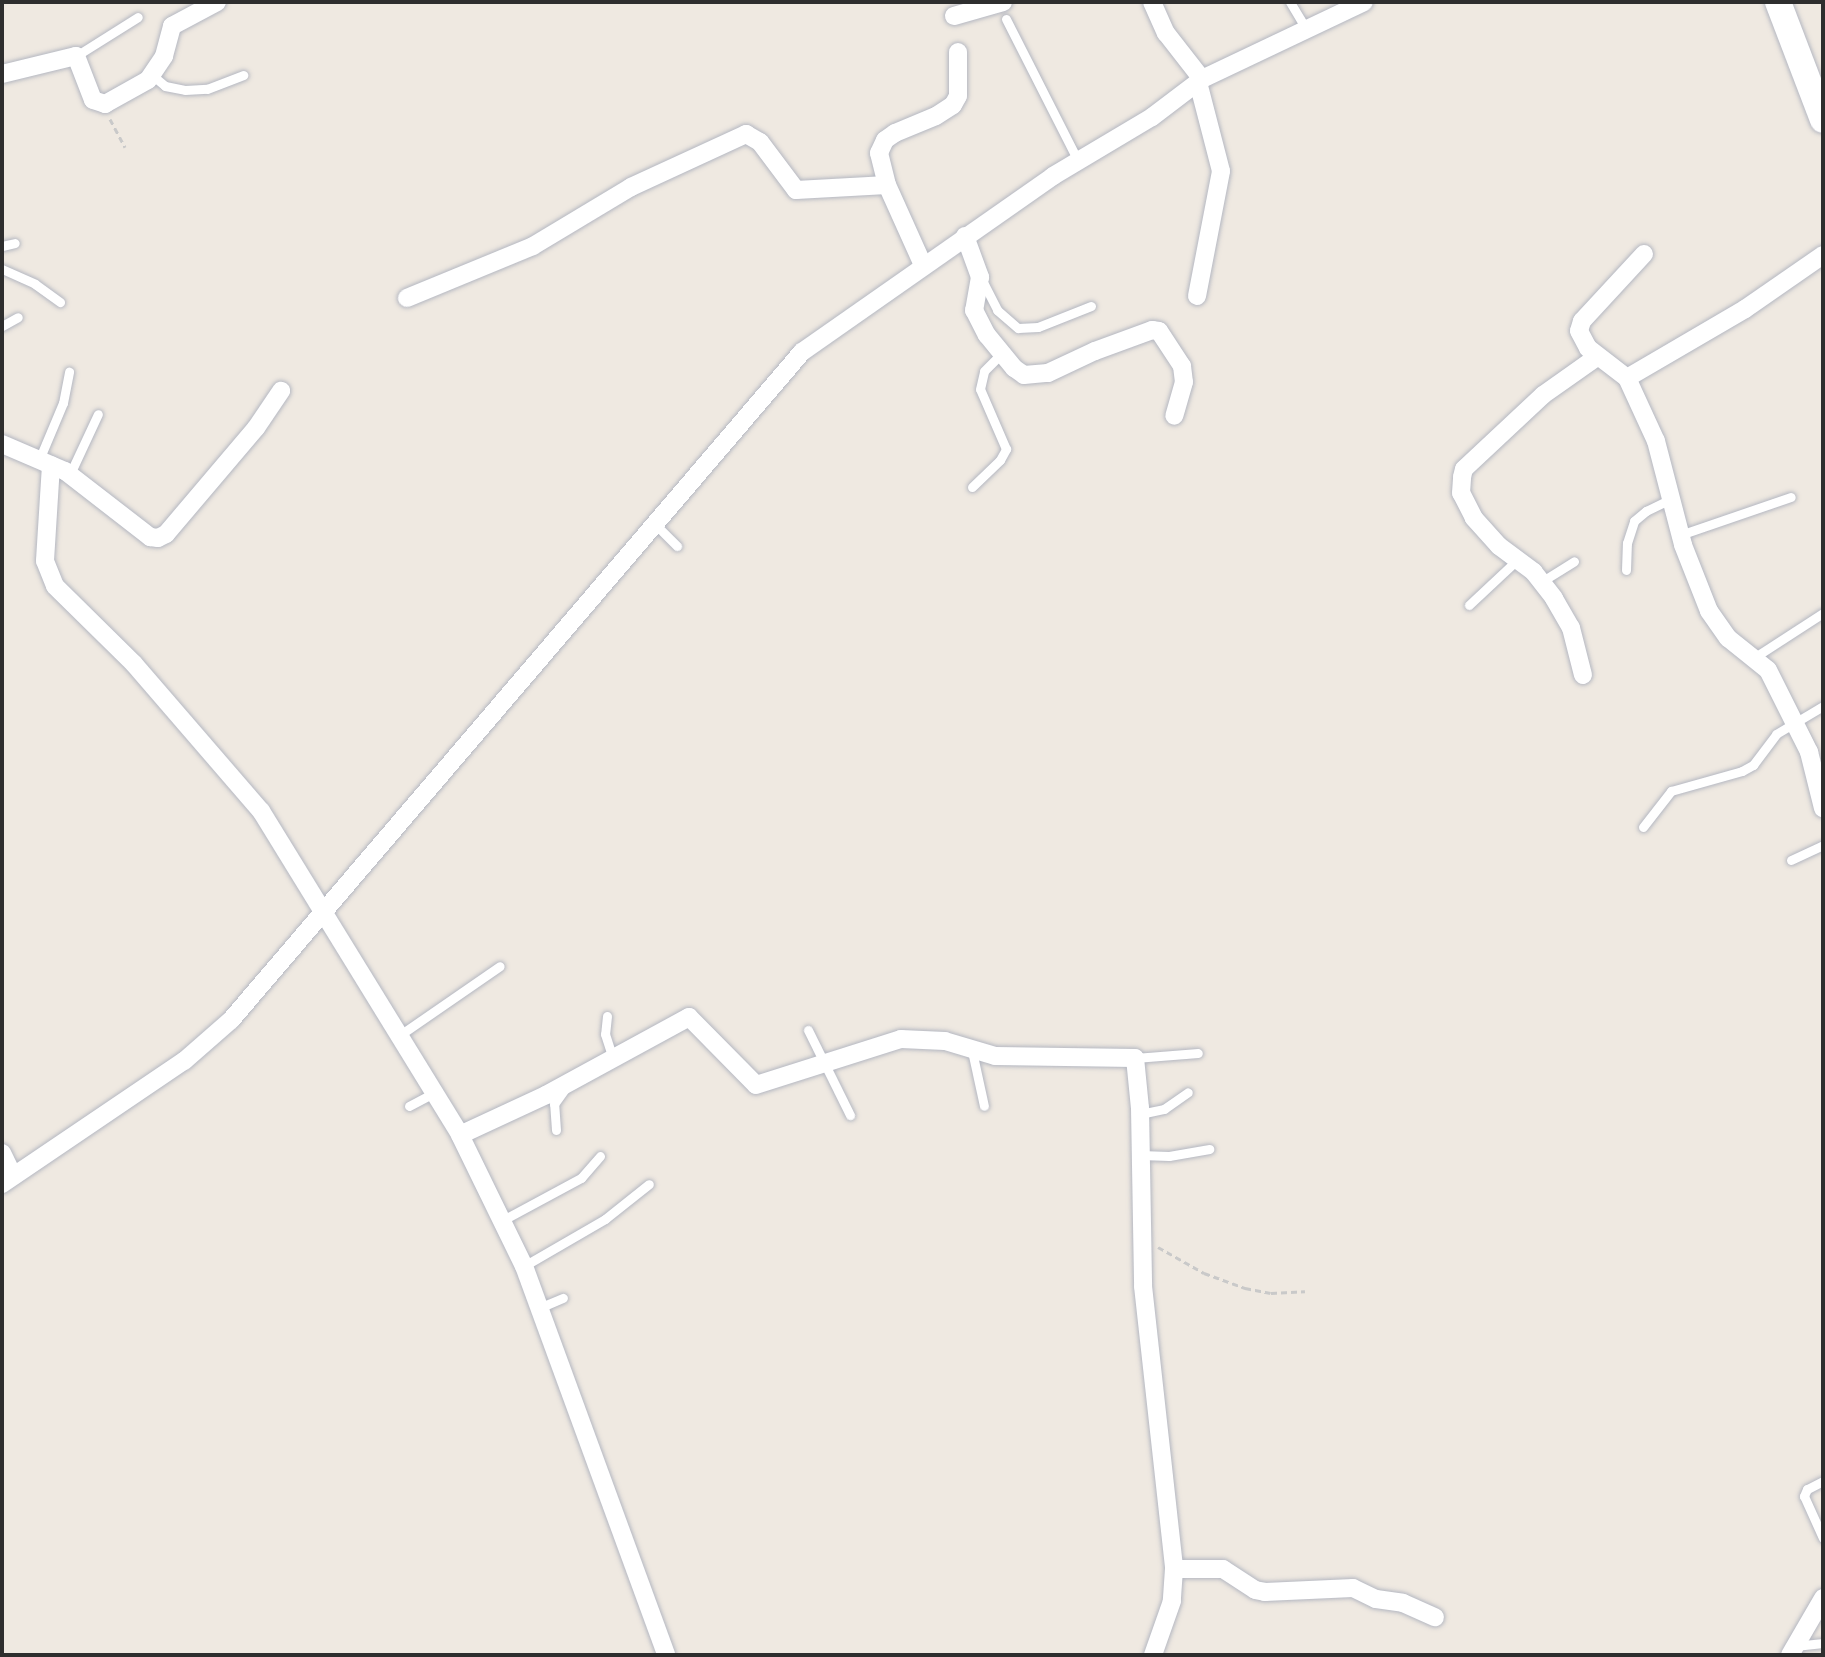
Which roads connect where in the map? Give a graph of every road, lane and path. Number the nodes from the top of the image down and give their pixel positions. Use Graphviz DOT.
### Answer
graph roads {
  1 [pos="217,2"];
  2 [pos="1152,2"];
  3 [pos="1290,2"];
  4 [pos="1364,2"];
  5 [pos="1778,2"];
  6 [pos="1005,10"];
  7 [pos="954,16"];
  8 [pos="138,17"];
  9 [pos="1306,29"];
  10 [pos="958,52"];
  11 [pos="76,56"];
  12 [pos="2,74"];
  13 [pos="152,75"];
  14 [pos="243,75"];
  15 [pos="1200,81"];
  16 [pos="105,104"];
  17 [pos="1823,120"];
  18 [pos="125,147"];
  19 [pos="1078,161"];
  20 [pos="887,185"];
  21 [pos="965,236"];
  22 [pos="15,243"];
  23 [pos="2,246"];
  24 [pos="1644,254"];
  25 [pos="1823,255"];
  26 [pos="923,265"];
  27 [pos="2,269"];
  28 [pos="980,277"];
  29 [pos="1197,296"];
  30 [pos="407,298"];
  31 [pos="60,302"];
  32 [pos="1091,306"];
  33 [pos="18,317"];
  34 [pos="2,326"];
  35 [pos="1001,354"];
  36 [pos="1598,356"];
  37 [pos="69,372"];
  38 [pos="1627,378"];
  39 [pos="281,391"];
  40 [pos="98,414"];
  41 [pos="1174,416"];
  42 [pos="2,444"];
  43 [pos="45,463"];
  44 [pos="70,474"];
  45 [pos="972,487"];
  46 [pos="1791,497"];
  47 [pos="1671,499"];
  48 [pos="653,522"];
  49 [pos="1680,535"];
  50 [pos="677,546"];
  51 [pos="1519,558"];
  52 [pos="1574,561"];
  53 [pos="1626,570"];
  54 [pos="1541,582"];
  55 [pos="1469,605"];
  56 [pos="1823,613"];
  57 [pos="1755,657"];
  58 [pos="1583,675"];
  59 [pos="1823,706"];
  60 [pos="1794,724"];
  61 [pos="1823,808"];
  62 [pos="1643,827"];
  63 [pos="1823,845"];
  64 [pos="1791,860"];
  65 [pos="324,909"];
  66 [pos="500,966"];
  67 [pos="607,1016"];
  68 [pos="808,1030"];
  69 [pos="400,1035"];
  70 [pos="972,1051"];
  71 [pos="1198,1053"];
  72 [pos="613,1058"];
  73 [pos="1135,1058"];
  74 [pos="822,1063"];
  75 [pos="569,1082"];
  76 [pos="435,1092"];
  77 [pos="1188,1092"];
  78 [pos="409,1106"];
  79 [pos="984,1106"];
  80 [pos="1140,1114"];
  81 [pos="850,1115"];
  82 [pos="556,1130"];
  83 [pos="460,1135"];
  84 [pos="1209,1149"];
  85 [pos="2,1153"];
  86 [pos="1140,1155"];
  87 [pos="600,1156"];
  88 [pos="8,1180"];
  89 [pos="649,1184"];
  90 [pos="503,1220"];
  91 [pos="1141,1237"];
  92 [pos="524,1266"];
  93 [pos="1305,1291"];
  94 [pos="563,1298"];
  95 [pos="539,1308"];
  96 [pos="1823,1481"];
  97 [pos="1823,1538"];
  98 [pos="1174,1569"];
  99 [pos="1823,1598"];
  100 [pos="1435,1617"];
  101 [pos="1823,1643"];
  102 [pos="1793,1651"];
  103 [pos="666,1655"];
  104 [pos="1153,1655"];
  1 -- 13 [label="street"];
  2 -- 15 [label="street"];
  3 -- 9 [label="lane"];
  4 -- 9 [label="street"];
  5 -- 17 [label="main road"];
  6 -- 7 [label="street"];
  6 -- 19 [label="lane"];
  8 -- 11 [label="lane"];
  9 -- 15 [label="street"];
  10 -- 20 [label="street"];
  11 -- 12 [label="street"];
  11 -- 16 [label="street"];
  13 -- 14 [label="lane"];
  13 -- 16 [label="street"];
  15 -- 19 [label="street"];
  15 -- 29 [label="street"];
  16 -- 18 [label="path"];
  19 -- 21 [label="street"];
  20 -- 26 [label="street"];
  20 -- 30 [label="street"];
  21 -- 26 [label="street"];
  21 -- 28 [label="street"];
  22 -- 23 [label="lane"];
  24 -- 36 [label="street"];
  25 -- 38 [label="street"];
  26 -- 48 [label="street"];
  27 -- 31 [label="lane"];
  28 -- 32 [label="lane"];
  28 -- 35 [label="street"];
  33 -- 34 [label="lane"];
  35 -- 41 [label="street"];
  35 -- 45 [label="lane"];
  36 -- 38 [label="street"];
  36 -- 51 [label="street"];
  37 -- 43 [label="lane"];
  38 -- 47 [label="street"];
  39 -- 44 [label="street"];
  40 -- 44 [label="lane"];
  42 -- 43 [label="street"];
  43 -- 44 [label="street"];
  43 -- 65 [label="street"];
  46 -- 49 [label="lane"];
  47 -- 49 [label="street"];
  47 -- 53 [label="lane"];
  48 -- 50 [label="lane"];
  48 -- 65 [label="street"];
  49 -- 57 [label="street"];
  51 -- 54 [label="street"];
  51 -- 55 [label="lane"];
  52 -- 54 [label="lane"];
  54 -- 58 [label="street"];
  56 -- 57 [label="lane"];
  57 -- 60 [label="street"];
  59 -- 60 [label="lane"];
  60 -- 61 [label="street"];
  60 -- 62 [label="lane"];
  63 -- 64 [label="lane"];
  65 -- 69 [label="street"];
  65 -- 88 [label="street"];
  66 -- 69 [label="lane"];
  67 -- 72 [label="lane"];
  68 -- 74 [label="lane"];
  69 -- 76 [label="street"];
  70 -- 73 [label="street"];
  70 -- 74 [label="street"];
  70 -- 79 [label="lane"];
  71 -- 73 [label="lane"];
  72 -- 74 [label="street"];
  72 -- 75 [label="street"];
  73 -- 80 [label="street"];
  74 -- 81 [label="lane"];
  75 -- 82 [label="lane"];
  75 -- 83 [label="street"];
  76 -- 78 [label="lane"];
  76 -- 83 [label="street"];
  77 -- 80 [label="lane"];
  80 -- 86 [label="street"];
  83 -- 90 [label="street"];
  84 -- 86 [label="lane"];
  85 -- 88 [label="street"];
  86 -- 91 [label="street"];
  87 -- 90 [label="lane"];
  89 -- 92 [label="lane"];
  90 -- 92 [label="street"];
  91 -- 93 [label="path"];
  91 -- 98 [label="street"];
  92 -- 95 [label="street"];
  94 -- 95 [label="lane"];
  95 -- 103 [label="street"];
  96 -- 97 [label="lane"];
  98 -- 100 [label="street"];
  98 -- 104 [label="street"];
  99 -- 102 [label="street"];
  101 -- 102 [label="lane"];
}
